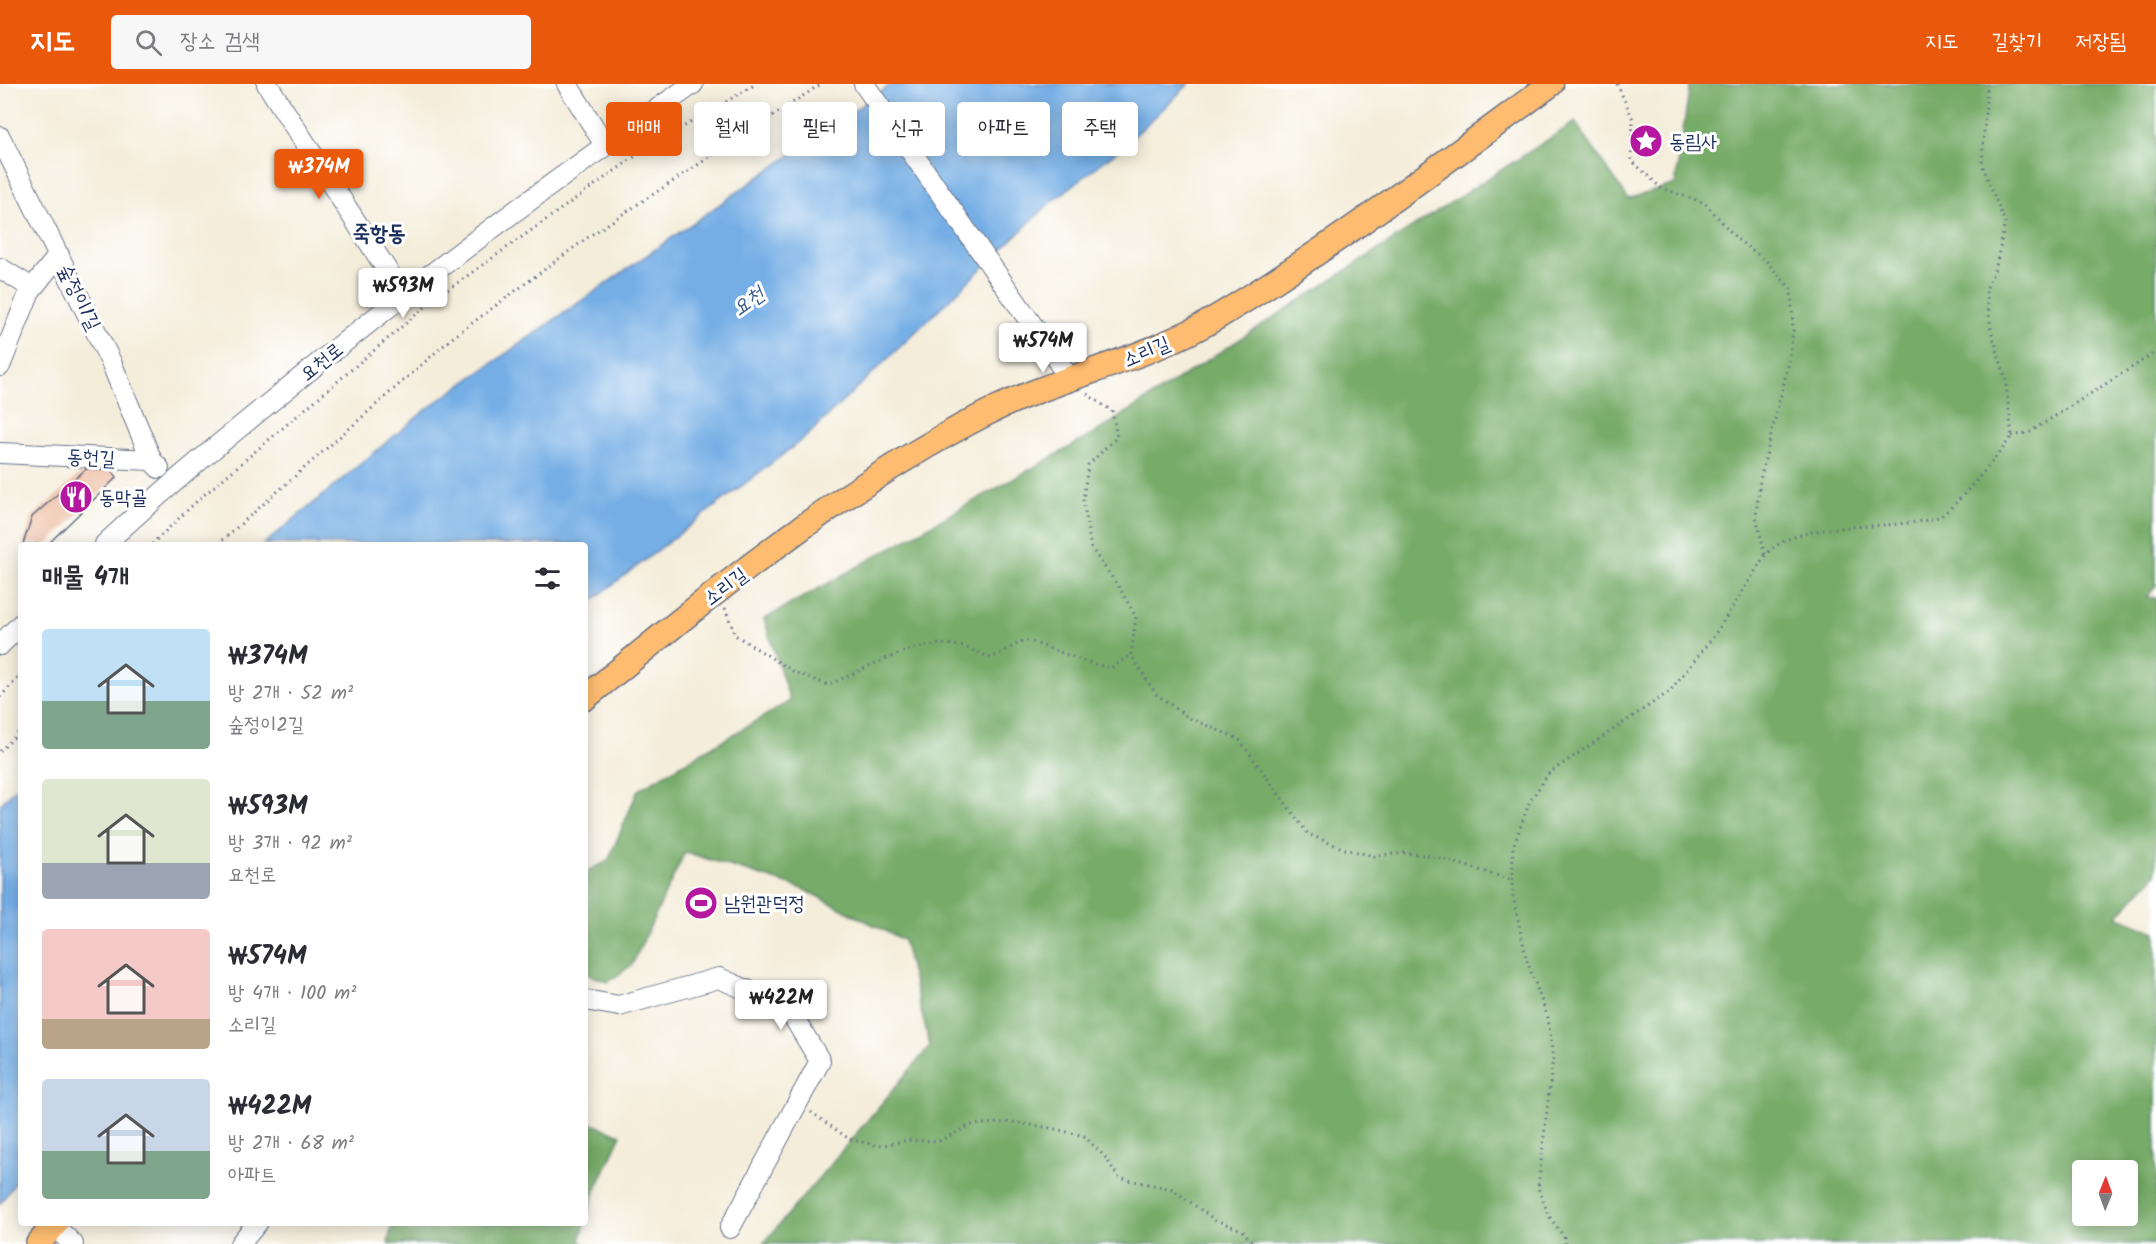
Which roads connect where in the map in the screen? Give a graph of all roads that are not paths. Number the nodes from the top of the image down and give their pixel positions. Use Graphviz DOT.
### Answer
graph roads {
  1 [pos="267,84"];
  2 [pos="567,84"];
  3 [pos="693,84"];
  4 [pos="864,84"];
  5 [pos="1551,84"];
  6 [pos="0,136"];
  7 [pos="605,145"];
  8 [pos="58,255"];
  9 [pos="0,268"];
  10 [pos="32,288"];
  11 [pos="403,295"];
  12 [pos="0,366"];
  13 [pos="1070,379"];
  14 [pos="0,453"];
  15 [pos="152,461"];
  16 [pos="171,482"];
  17 [pos="107,542"];
  18 [pos="18,627"];
  19 [pos="0,645"];
  20 [pos="588,696"];
  21 [pos="588,1001"];
  22 [pos="53,1226"];
  23 [pos="57,1226"];
  24 [pos="255,1226"];
  25 [pos="730,1228"];
  26 [pos="38,1244"];
  27 [pos="73,1244"];
  28 [pos="240,1244"];
  1 -- 11 [label="street"];
  2 -- 7 [label="street"];
  3 -- 7 [label="street, 요천로"];
  4 -- 13 [label="street"];
  5 -- 13 [label="main road, 소리길"];
  6 -- 8 [label="street, 숲정이1길"];
  7 -- 11 [label="street, 요천로"];
  8 -- 10 [label="street"];
  8 -- 15 [label="street, 숲정이1길"];
  9 -- 10 [label="street"];
  10 -- 12 [label="street"];
  11 -- 16 [label="street, 요천로"];
  13 -- 20 [label="main road, 소리길"];
  14 -- 15 [label="street, 동헌길"];
  15 -- 16 [label="street"];
  16 -- 17 [label="street, 요천로"];
  18 -- 19 [label="street"];
  21 -- 25 [label="street"];
  22 -- 26 [label="main road"];
  23 -- 27 [label="street"];
  24 -- 28 [label="street"];
}
